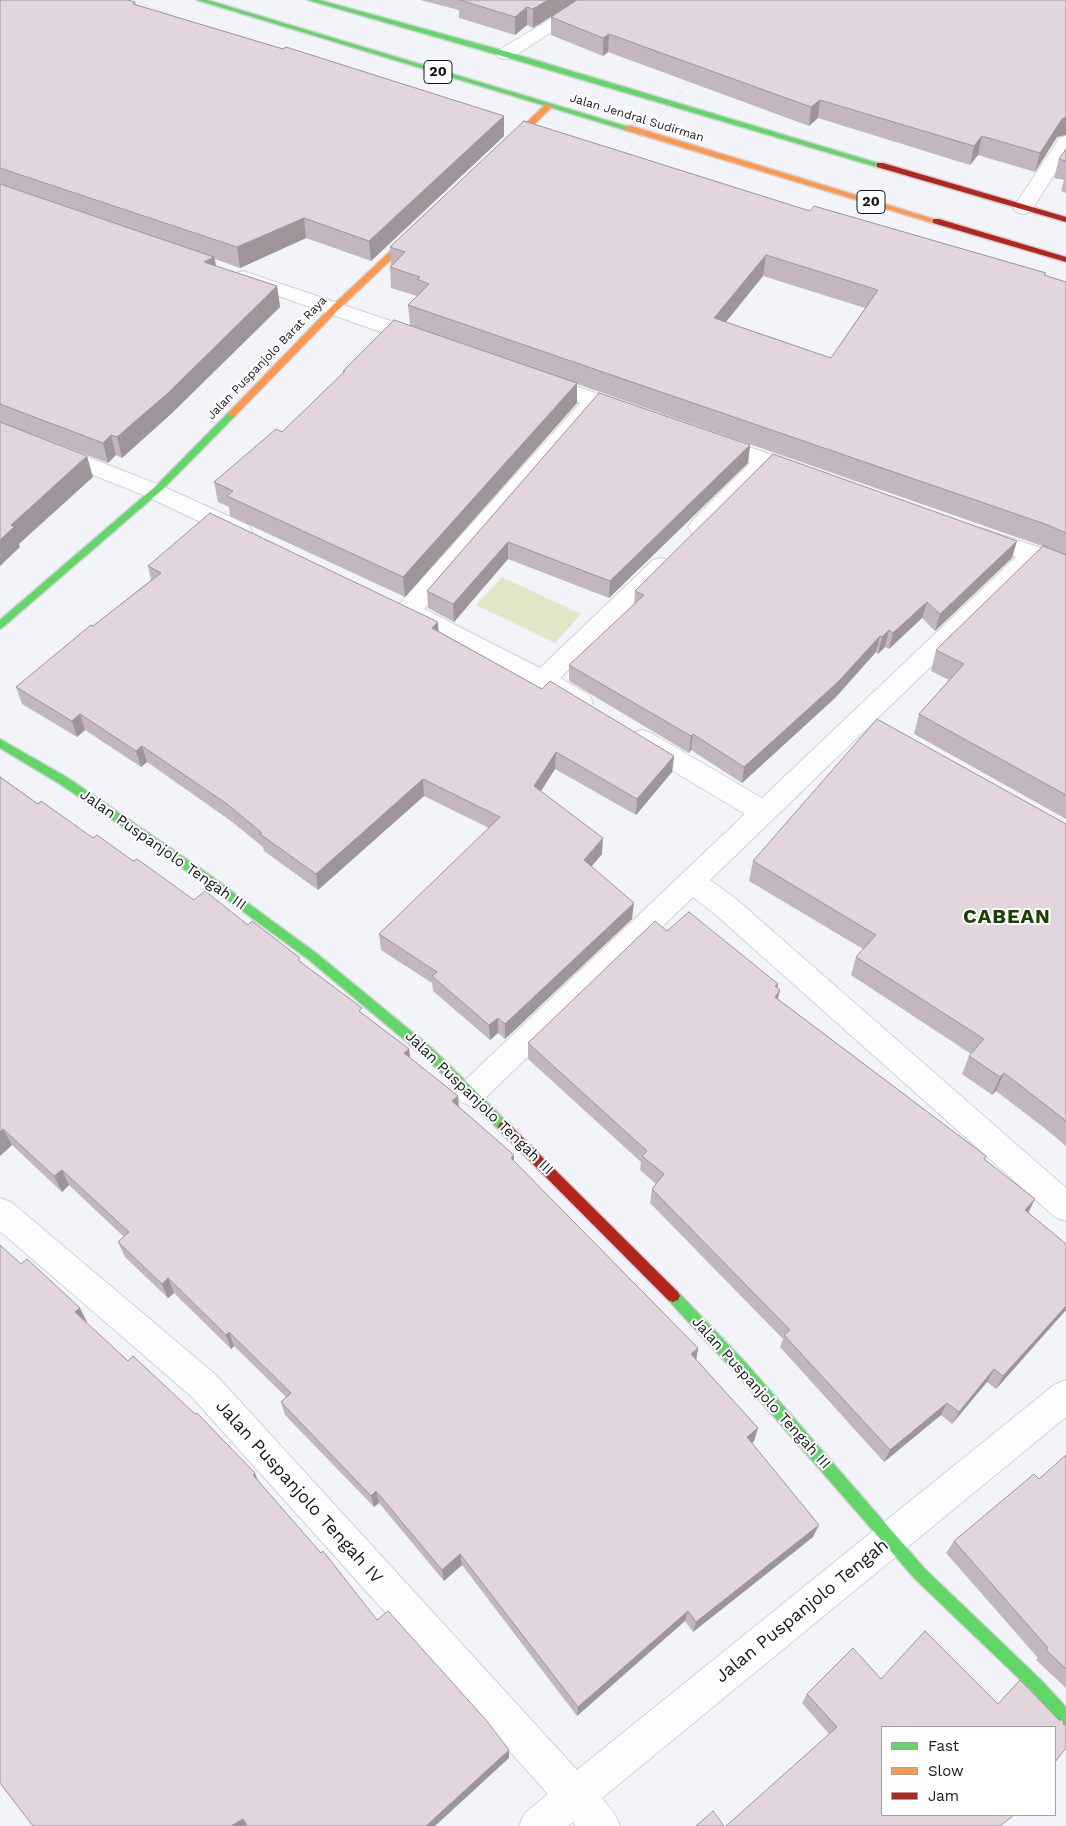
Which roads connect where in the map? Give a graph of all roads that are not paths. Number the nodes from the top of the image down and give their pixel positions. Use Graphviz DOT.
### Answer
graph roads {
  1 [pos="200,0"];
  2 [pos="311,0"];
  3 [pos="594,0"];
  4 [pos="504,54"];
  5 [pos="549,106"];
  6 [pos="1066,142"];
  7 [pos="497,156"];
  8 [pos="1023,208"];
  9 [pos="1066,220"];
  10 [pos="426,222"];
  11 [pos="1066,260"];
  12 [pos="225,271"];
  13 [pos="334,309"];
  14 [pos="438,345"];
  15 [pos="520,374"];
  16 [pos="594,400"];
  17 [pos="648,419"];
  18 [pos="0,430"];
  19 [pos="694,435"];
  20 [pos="766,460"];
  21 [pos="821,480"];
  22 [pos="154,491"];
  23 [pos="959,528"];
  24 [pos="256,539"];
  25 [pos="1032,554"];
  26 [pos="1066,569"];
  27 [pos="382,598"];
  28 [pos="409,611"];
  29 [pos="0,625"];
  30 [pos="543,680"];
  31 [pos="861,719"];
  32 [pos="886,733"];
  33 [pos="0,743"];
  34 [pos="762,811"];
  35 [pos="691,881"];
  36 [pos="471,1093"];
  37 [pos="1066,1208"];
  38 [pos="0,1212"];
  39 [pos="1066,1396"];
  40 [pos="889,1541"];
  41 [pos="1066,1718"];
  42 [pos="574,1796"];
  43 [pos="538,1826"];
  44 [pos="601,1826"];
  1 -- 5 [label="main road, Jalan Jendral Sudirman / 20"];
  2 -- 4 [label="main road, Jalan Jendral Sudirman / 20"];
  3 -- 4 [label="street"];
  4 -- 8 [label="main road, Jalan Jendral Sudirman / 20"];
  5 -- 7 [label="main road"];
  5 -- 11 [label="main road, Jalan Jendral Sudirman / 20"];
  6 -- 8 [label="street"];
  8 -- 9 [label="main road, Jalan Jendral Sudirman / 20"];
  10 -- 13 [label="main road, Jalan Puspanjolo Barat Raya"];
  12 -- 13 [label="street"];
  13 -- 14 [label="street"];
  13 -- 22 [label="main road, Jalan Puspanjolo Barat Raya"];
  15 -- 16 [label="street"];
  16 -- 17 [label="street"];
  16 -- 28 [label="street"];
  18 -- 22 [label="street"];
  19 -- 20 [label="street"];
  20 -- 21 [label="street"];
  20 -- 30 [label="street"];
  22 -- 24 [label="street"];
  22 -- 29 [label="main road, Jalan Puspanjolo Barat Raya"];
  23 -- 25 [label="street"];
  25 -- 26 [label="street"];
  25 -- 31 [label="street"];
  27 -- 28 [label="street"];
  28 -- 30 [label="street"];
  30 -- 34 [label="street"];
  31 -- 32 [label="street"];
  31 -- 34 [label="street"];
  33 -- 36 [label="main road, Jalan Puspanjolo Tengah III"];
  34 -- 35 [label="street"];
  35 -- 36 [label="street"];
  35 -- 37 [label="street"];
  36 -- 40 [label="main road, Jalan Puspanjolo Tengah III"];
  38 -- 42 [label="street, Jalan Puspanjolo Tengah IV"];
  39 -- 40 [label="street, Jalan Puspanjolo Tengah"];
  40 -- 41 [label="main road, Jalan Puspanjolo Tengah III"];
  40 -- 42 [label="street, Jalan Puspanjolo Tengah"];
  42 -- 43 [label="street, Jalan Puspanjolo Tengah"];
  42 -- 44 [label="street, Jalan Puspanjolo Tengah IV"];
}
